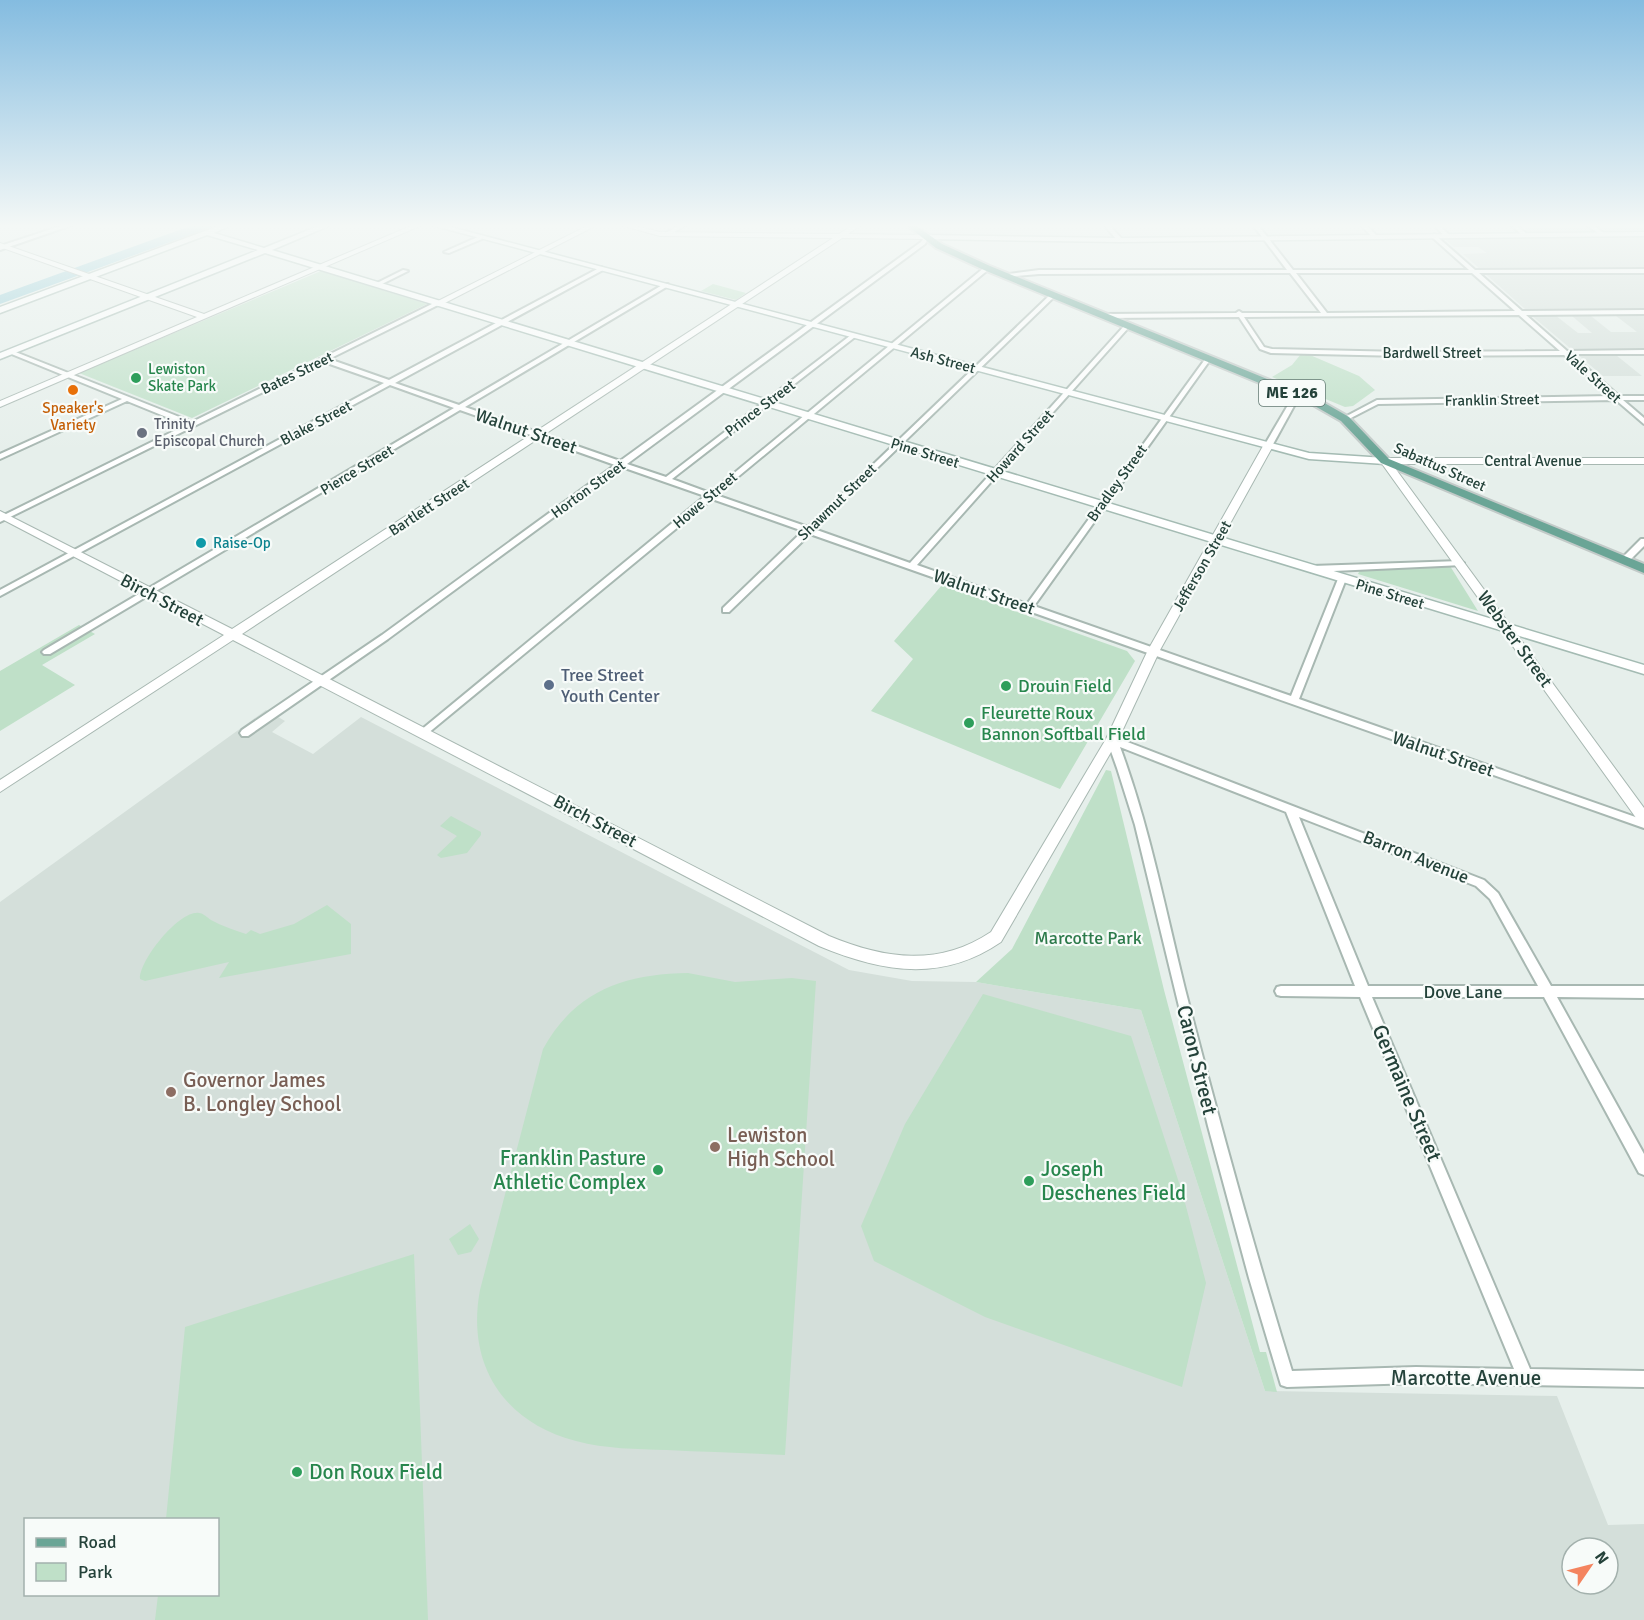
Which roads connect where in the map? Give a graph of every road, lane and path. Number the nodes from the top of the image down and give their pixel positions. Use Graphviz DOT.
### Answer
graph roads {
  1 [pos="24,301"];
  2 [pos="139,301"];
  3 [pos="158,301"];
  4 [pos="243,301"];
  5 [pos="425,301"];
  6 [pos="443,301"];
  7 [pos="543,301"];
  8 [pos="641,301"];
  9 [pos="719,301"];
  10 [pos="746,301"];
  11 [pos="845,301"];
  12 [pos="947,301"];
  13 [pos="1047,301"];
  14 [pos="1067,301"];
  15 [pos="1314,301"];
  16 [pos="1507,301"];
  17 [pos="436,304"];
  18 [pos="738,306"];
  19 [pos="0,310"];
  20 [pos="1520,312"];
  21 [pos="1644,312"];
  22 [pos="1239,313"];
  23 [pos="1324,313"];
  24 [pos="1103,315"];
  25 [pos="205,317"];
  26 [pos="500,324"];
  27 [pos="812,325"];
  28 [pos="1127,326"];
  29 [pos="853,336"];
  30 [pos="570,345"];
  31 [pos="891,346"];
  32 [pos="11,352"];
  33 [pos="1566,352"];
  34 [pos="1644,352"];
  35 [pos="0,356"];
  36 [pos="1208,359"];
  37 [pos="325,360"];
  38 [pos="643,367"];
  39 [pos="976,369"];
  40 [pos="68,375"];
  41 [pos="391,383"];
  42 [pos="721,391"];
  43 [pos="1067,393"];
  44 [pos="1297,395"];
  45 [pos="1617,398"];
  46 [pos="1644,398"];
  47 [pos="127,399"];
  48 [pos="0,404"];
  49 [pos="764,404"];
  50 [pos="462,408"];
  51 [pos="806,417"];
  52 [pos="1164,419"];
  53 [pos="1345,419"];
  54 [pos="1644,422"];
  55 [pos="192,425"];
  56 [pos="539,435"];
  57 [pos="896,445"];
  58 [pos="1268,446"];
  59 [pos="0,457"];
  60 [pos="1385,461"];
  61 [pos="1644,461"];
  62 [pos="621,464"];
  63 [pos="995,474"];
  64 [pos="667,480"];
  65 [pos="710,496"];
  66 [pos="1101,506"];
  67 [pos="2,517"];
  68 [pos="808,530"];
  69 [pos="1216,541"];
  70 [pos="1644,541"];
  71 [pos="75,553"];
  72 [pos="1624,561"];
  73 [pos="1460,563"];
  74 [pos="912,566"];
  75 [pos="1308,569"];
  76 [pos="1644,569"];
  77 [pos="1342,579"];
  78 [pos="0,593"];
  79 [pos="149,593"];
  80 [pos="1028,608"];
  81 [pos="726,610"];
  82 [pos="1508,629"];
  83 [pos="232,636"];
  84 [pos="1154,650"];
  85 [pos="47,652"];
  86 [pos="1644,670"];
  87 [pos="322,683"];
  88 [pos="1294,701"];
  89 [pos="424,732"];
  90 [pos="245,734"];
  91 [pos="1112,740"];
  92 [pos="0,786"];
  93 [pos="1290,808"];
  94 [pos="1644,818"];
  95 [pos="1644,824"];
  96 [pos="1281,991"];
  97 [pos="1364,991"];
  98 [pos="1547,992"];
  99 [pos="1644,992"];
  100 [pos="1644,1168"];
  101 [pos="1525,1377"];
  102 [pos="1287,1379"];
  103 [pos="1644,1380"];
  1 -- 19 [label="main road"];
  2 -- 32 [label="main road"];
  3 -- 25 [label="street"];
  4 -- 25 [label="street"];
  5 -- 17 [label="main road, Pine Street"];
  6 -- 17 [label="street, Bates Street"];
  7 -- 26 [label="street, Blake Street"];
  8 -- 30 [label="street, Pierce Street"];
  9 -- 18 [label="main road, Ash Street"];
  10 -- 18 [label="street, Bartlett Street"];
  11 -- 27 [label="street, Horton Street"];
  12 -- 31 [label="street, Howe Street"];
  13 -- 39 [label="street, Shawmut Street"];
  14 -- 24 [label="main road, Sabattus Street / ME 126"];
  15 -- 23 [label="street"];
  16 -- 20 [label="street, Vale Street"];
  17 -- 26 [label="main road, Pine Street"];
  17 -- 37 [label="street, Bates Street"];
  18 -- 27 [label="main road, Ash Street"];
  18 -- 38 [label="street, Bartlett Street"];
  20 -- 21 [label="street"];
  20 -- 23 [label="street"];
  20 -- 33 [label="street, Vale Street"];
  22 -- 23 [label="street"];
  22 -- 24 [label="street"];
  22 -- 33 [label="street, Bardwell Street"];
  24 -- 28 [label="main road, Sabattus Street / ME 126"];
  25 -- 40 [label="street"];
  26 -- 30 [label="main road, Pine Street"];
  26 -- 41 [label="street, Blake Street"];
  27 -- 29 [label="main road, Ash Street"];
  27 -- 42 [label="street, Horton Street"];
  28 -- 36 [label="main road, Sabattus Street / ME 126"];
  28 -- 43 [label="street, Howard Street"];
  29 -- 31 [label="main road, Ash Street"];
  29 -- 49 [label="street, Prince Street"];
  30 -- 38 [label="main road, Pine Street"];
  30 -- 50 [label="street, Pierce Street"];
  31 -- 39 [label="main road, Ash Street"];
  31 -- 51 [label="street, Howe Street"];
  32 -- 35 [label="main road"];
  32 -- 40 [label="street"];
  33 -- 34 [label="street, Bardwell Street"];
  33 -- 45 [label="street, Vale Street"];
  36 -- 44 [label="main road, Sabattus Street / ME 126"];
  36 -- 52 [label="street, Bradley Street"];
  37 -- 41 [label="street, Walnut Street"];
  37 -- 55 [label="street, Bates Street"];
  38 -- 42 [label="main road, Pine Street"];
  38 -- 56 [label="street, Bartlett Street"];
  39 -- 43 [label="main road, Ash Street"];
  39 -- 57 [label="street, Shawmut Street"];
  40 -- 47 [label="street"];
  40 -- 48 [label="street"];
  41 -- 50 [label="street, Walnut Street"];
  41 -- 71 [label="street, Blake Street"];
  42 -- 49 [label="main road, Pine Street"];
  42 -- 62 [label="street, Horton Street"];
  43 -- 52 [label="main road, Ash Street"];
  43 -- 63 [label="street, Howard Street"];
  44 -- 53 [label="main road, Sabattus Street / ME 126"];
  44 -- 58 [label="street, Jefferson Street"];
  45 -- 46 [label="street, Franklin Street"];
  45 -- 53 [label="street, Franklin Street"];
  45 -- 54 [label="street, Vale Street"];
  47 -- 55 [label="street"];
  47 -- 59 [label="street"];
  49 -- 51 [label="main road, Pine Street"];
  49 -- 64 [label="street, Prince Street"];
  50 -- 56 [label="street, Walnut Street"];
  50 -- 79 [label="street, Pierce Street"];
  51 -- 57 [label="main road, Pine Street"];
  51 -- 65 [label="street, Howe Street"];
  52 -- 58 [label="main road, Ash Street"];
  52 -- 66 [label="street, Bradley Street"];
  53 -- 60 [label="main road, Sabattus Street / ME 126"];
  55 -- 67 [label="street, Bates Street"];
  56 -- 62 [label="street, Walnut Street"];
  56 -- 83 [label="street, Bartlett Street"];
  57 -- 63 [label="main road, Pine Street"];
  57 -- 68 [label="street, Shawmut Street"];
  58 -- 60 [label="main road, Ash Street"];
  58 -- 69 [label="street, Jefferson Street"];
  60 -- 61 [label="street, Central Avenue"];
  60 -- 72 [label="main road, Sabattus Street / ME 126"];
  60 -- 73 [label="street, Webster Street"];
  62 -- 64 [label="street, Walnut Street"];
  62 -- 87 [label="street, Horton Street"];
  63 -- 66 [label="main road, Pine Street"];
  63 -- 74 [label="street, Howard Street"];
  64 -- 65 [label="street, Walnut Street"];
  65 -- 68 [label="street, Walnut Street"];
  65 -- 89 [label="street, Howe Street"];
  66 -- 69 [label="main road, Pine Street"];
  66 -- 80 [label="street, Bradley Street"];
  67 -- 71 [label="street, Birch Street"];
  68 -- 74 [label="street, Walnut Street"];
  68 -- 81 [label="street, Shawmut Street"];
  69 -- 75 [label="main road, Pine Street"];
  69 -- 84 [label="street, Jefferson Street"];
  70 -- 72 [label="street"];
  71 -- 78 [label="street, Blake Street"];
  71 -- 79 [label="street, Birch Street"];
  72 -- 76 [label="main road, Sabattus Street / ME 126"];
  73 -- 75 [label="street"];
  73 -- 82 [label="street, Webster Street"];
  74 -- 80 [label="street, Walnut Street"];
  75 -- 77 [label="main road, Pine Street"];
  77 -- 82 [label="main road, Pine Street"];
  77 -- 88 [label="street"];
  79 -- 83 [label="street, Birch Street"];
  79 -- 85 [label="street, Pierce Street"];
  80 -- 84 [label="street, Walnut Street"];
  82 -- 86 [label="main road, Pine Street"];
  82 -- 94 [label="street, Webster Street"];
  83 -- 87 [label="street, Birch Street"];
  83 -- 92 [label="street, Bartlett Street"];
  84 -- 88 [label="street, Walnut Street"];
  84 -- 91 [label="street, Jefferson Street"];
  87 -- 89 [label="street, Birch Street"];
  87 -- 90 [label="street, Horton Street"];
  88 -- 95 [label="street, Walnut Street"];
  89 -- 91 [label="street, Birch Street"];
  91 -- 93 [label="street, Barron Avenue"];
  91 -- 102 [label="street, Caron Street"];
  93 -- 97 [label="street, Germaine Street"];
  93 -- 98 [label="street, Barron Avenue"];
  96 -- 97 [label="street, Dove Lane"];
  97 -- 98 [label="street, Dove Lane"];
  97 -- 101 [label="street, Germaine Street"];
  98 -- 99 [label="street, Dove Lane"];
  98 -- 100 [label="street, Barron Avenue"];
  101 -- 102 [label="street, Marcotte Avenue"];
  101 -- 103 [label="street, Marcotte Avenue"];
}
